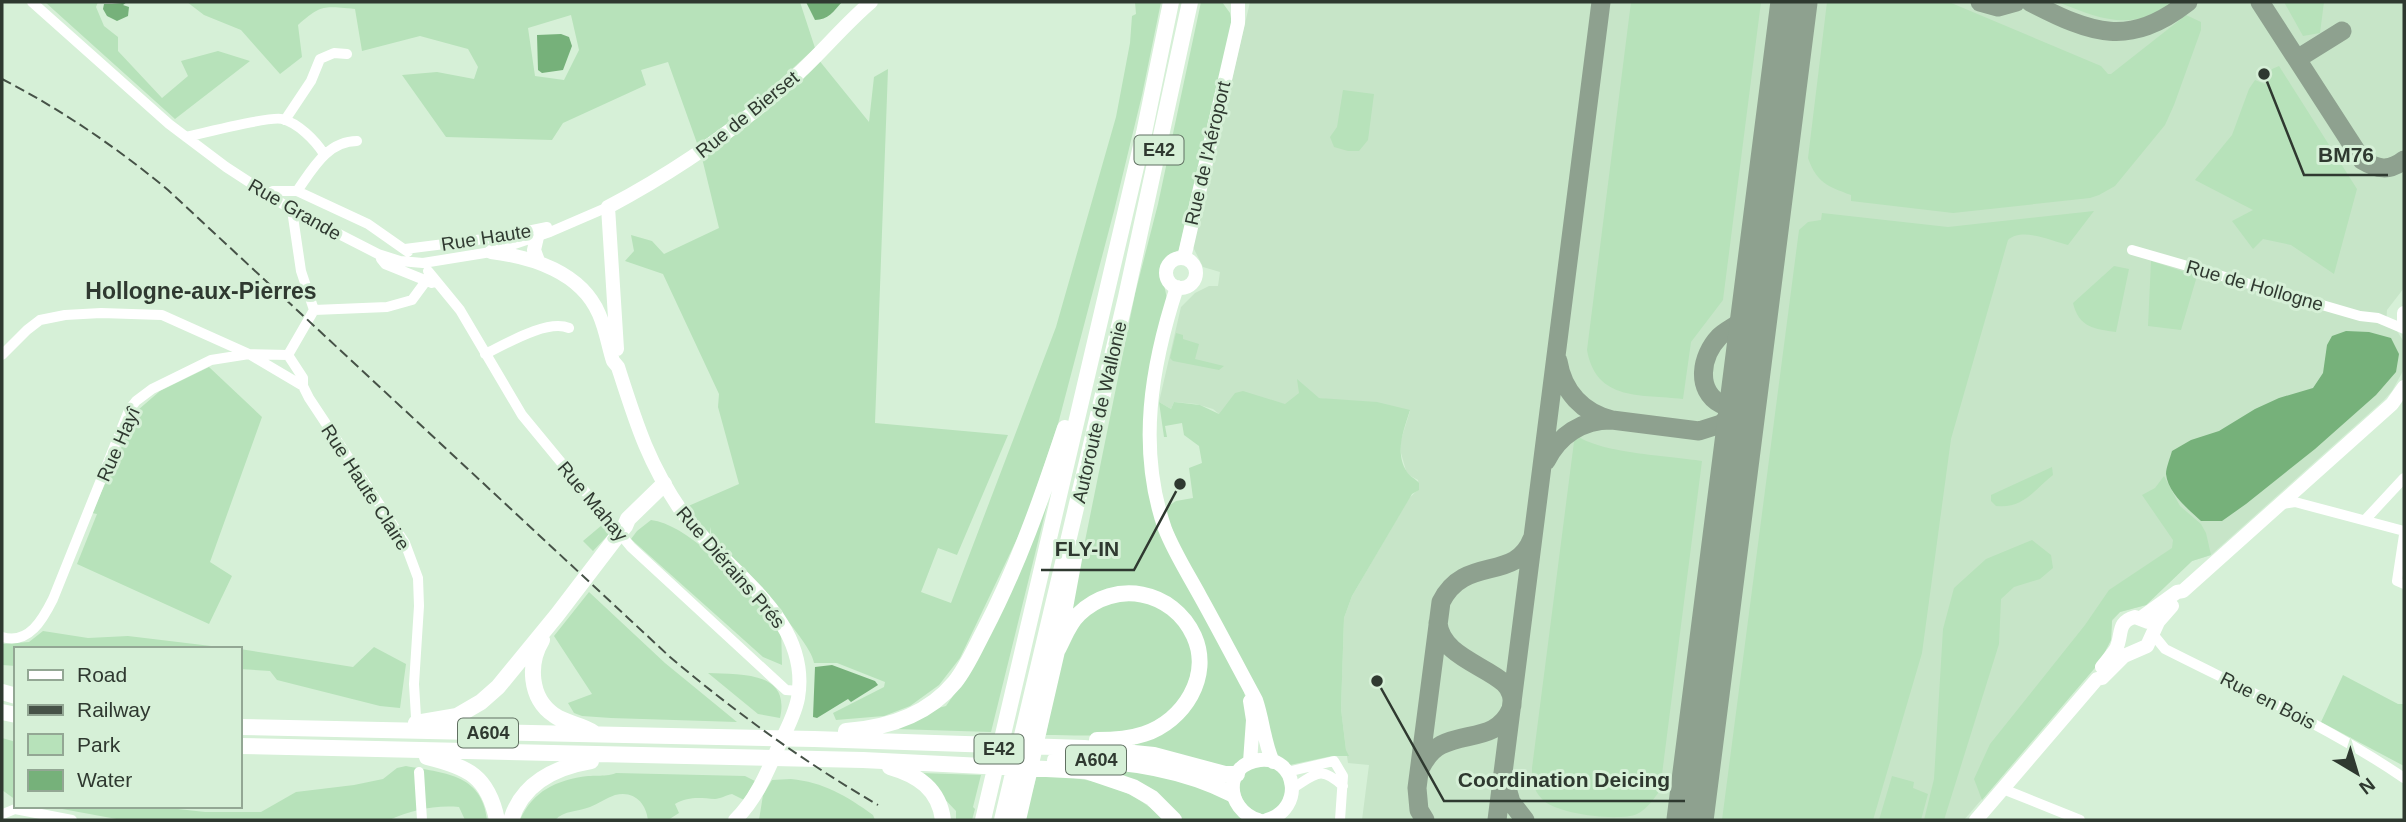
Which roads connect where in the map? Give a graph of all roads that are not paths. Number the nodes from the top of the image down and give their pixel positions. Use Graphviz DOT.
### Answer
graph roads {
  1 [pos="32,2"];
  2 [pos="871,2"];
  3 [pos="1171,2"];
  4 [pos="1190,2"];
  5 [pos="1238,2"];
  6 [pos="347,54"];
  7 [pos="285,120"];
  8 [pos="186,138"];
  9 [pos="357,141"];
  10 [pos="324,154"];
  11 [pos="297,191"];
  12 [pos="268,195"];
  13 [pos="608,207"];
  14 [pos="292,210"];
  15 [pos="567,225"];
  16 [pos="537,237"];
  17 [pos="2132,250"];
  18 [pos="491,252"];
  19 [pos="378,254"];
  20 [pos="1184,258"];
  21 [pos="538,261"];
  22 [pos="427,276"];
  23 [pos="612,280"];
  24 [pos="1177,287"];
  25 [pos="580,289"];
  26 [pos="314,310"];
  27 [pos="2404,311"];
  28 [pos="2378,318"];
  29 [pos="2404,327"];
  30 [pos="569,328"];
  31 [pos="248,354"];
  32 [pos="485,354"];
  33 [pos="2,355"];
  34 [pos="288,355"];
  35 [pos="618,367"];
  36 [pos="303,386"];
  37 [pos="2404,387"];
  38 [pos="1080,402"];
  39 [pos="1086,463"];
  40 [pos="2404,478"];
  41 [pos="2308,479"];
  42 [pos="666,488"];
  43 [pos="2280,504"];
  44 [pos="2311,506"];
  45 [pos="2364,520"];
  46 [pos="2404,533"];
  47 [pos="2404,584"];
  48 [pos="2183,592"];
  49 [pos="556,617"];
  50 [pos="2141,618"];
  51 [pos="2152,633"];
  52 [pos="2,637"];
  53 [pos="2119,637"];
  54 [pos="2165,649"];
  55 [pos="2138,650"];
  56 [pos="1057,651"];
  57 [pos="2097,679"];
  58 [pos="1245,680"];
  59 [pos="799,691"];
  60 [pos="1038,696"];
  61 [pos="416,717"];
  62 [pos="242,727"];
  63 [pos="380,731"];
  64 [pos="875,734"];
  65 [pos="596,735"];
  66 [pos="1007,746"];
  67 [pos="242,747"];
  68 [pos="412,750"];
  69 [pos="620,755"];
  70 [pos="1250,762"];
  71 [pos="1273,762"];
  72 [pos="955,765"];
  73 [pos="901,766"];
  74 [pos="419,772"];
  75 [pos="1287,772"];
  76 [pos="1237,774"];
  77 [pos="2404,778"];
  78 [pos="1343,786"];
  79 [pos="1293,788"];
  80 [pos="2003,789"];
  81 [pos="1232,794"];
  82 [pos="749,814"];
  83 [pos="984,814"];
  84 [pos="1011,814"];
  85 [pos="3,816"];
  86 [pos="1286,816"];
  87 [pos="72,820"];
  88 [pos="422,820"];
  89 [pos="497,820"];
  90 [pos="511,820"];
  91 [pos="735,820"];
  92 [pos="943,820"];
  93 [pos="1174,820"];
  94 [pos="1258,820"];
  95 [pos="1267,820"];
  96 [pos="1339,820"];
  97 [pos="1976,820"];
  98 [pos="2080,820"];
  1 -- 8 [label="street, Rue Grande"];
  2 -- 13 [label="main road, Rue de Bierset"];
  3 -- 38 [label="highway, Autoroute de Wallonie / E42"];
  4 -- 39 [label="highway, Autoroute de Wallonie / E42"];
  5 -- 20 [label="main road, Rue de l'Aéroport"];
  6 -- 7 [label="street"];
  7 -- 8 [label="street"];
  7 -- 10 [label="street"];
  8 -- 12 [label="street, Rue Grande"];
  9 -- 10 [label="street"];
  10 -- 11 [label="street"];
  11 -- 12 [label="street"];
  11 -- 15 [label="street, Rue Haute"];
  12 -- 14 [label="street, Rue Grande"];
  13 -- 15 [label="street, Rue Grande"];
  13 -- 23 [label="main road, Rue Diérains Prés"];
  14 -- 19 [label="street, Rue Grande"];
  14 -- 26 [label="street"];
  15 -- 16 [label="street, Rue Grande"];
  16 -- 18 [label="street, Rue Grande"];
  16 -- 21 [label="main road"];
  17 -- 28 [label="street, Rue de Hollogne"];
  18 -- 19 [label="street, Rue Grande"];
  18 -- 21 [label="main road, Rue Diérains Prés"];
  19 -- 22 [label="street"];
  20 -- 24 [label="main road, Rue de l'Aéroport"];
  20 -- 24 [label="main road"];
  21 -- 25 [label="main road, Rue Diérains Prés"];
  22 -- 26 [label="street"];
  22 -- 32 [label="street, Rue Mahay"];
  23 -- 25 [label="main road"];
  23 -- 35 [label="main road, Rue Diérains Prés"];
  24 -- 58 [label="main road, Rue de l'Aéroport"];
  25 -- 35 [label="main road, Rue Diérains Prés"];
  26 -- 34 [label="street"];
  27 -- 28 [label="street, Rue de Hollogne"];
  27 -- 29 [label="main road"];
  28 -- 29 [label="street, Rue de Hollogne"];
  30 -- 32 [label="street"];
  31 -- 33 [label="street"];
  31 -- 34 [label="street, Rue Hayî"];
  31 -- 36 [label="street"];
  31 -- 52 [label="street, Rue Hayî"];
  32 -- 59 [label="street, Rue Mahay"];
  34 -- 36 [label="street, Rue Haute Claire"];
  35 -- 42 [label="main road, Rue Diérains Prés"];
  36 -- 61 [label="street, Rue Haute Claire"];
  37 -- 41 [label="main road"];
  38 -- 64 [label="highway"];
  38 -- 83 [label="highway, Autoroute de Wallonie / E42"];
  39 -- 56 [label="highway"];
  39 -- 60 [label="highway, Autoroute de Wallonie / E42"];
  40 -- 45 [label="street"];
  41 -- 43 [label="main road"];
  41 -- 44 [label="street"];
  42 -- 49 [label="highway"];
  42 -- 59 [label="main road, Rue Diérains Prés"];
  43 -- 44 [label="street"];
  43 -- 48 [label="main road"];
  44 -- 45 [label="street"];
  45 -- 46 [label="street"];
  46 -- 47 [label="street"];
  48 -- 50 [label="main road"];
  48 -- 51 [label="main road"];
  49 -- 63 [label="highway"];
  49 -- 65 [label="highway"];
  50 -- 51 [label="main road"];
  50 -- 53 [label="main road"];
  51 -- 54 [label="street, Rue en Bois"];
  51 -- 55 [label="main road"];
  53 -- 55 [label="main road"];
  53 -- 57 [label="main road"];
  54 -- 55 [label="street, Rue en Bois"];
  54 -- 77 [label="street, Rue en Bois"];
  55 -- 57 [label="main road"];
  56 -- 60 [label="highway"];
  56 -- 66 [label="highway"];
  57 -- 80 [label="main road"];
  58 -- 70 [label="main road, Rue de l'Aéroport"];
  58 -- 71 [label="main road, Rue de l'Aéroport"];
  59 -- 82 [label="main road, Rue Diérains Prés"];
  60 -- 84 [label="highway"];
  62 -- 63 [label="highway, A604"];
  63 -- 65 [label="highway, A604"];
  64 -- 65 [label="highway, A604"];
  64 -- 66 [label="highway, A604"];
  66 -- 76 [label="highway, A604"];
  67 -- 68 [label="highway, A604"];
  68 -- 69 [label="highway, A604"];
  68 -- 89 [label="highway"];
  69 -- 73 [label="highway, A604"];
  69 -- 90 [label="highway"];
  70 -- 71 [label="main road"];
  70 -- 76 [label="main road"];
  71 -- 75 [label="main road"];
  72 -- 73 [label="highway, A604"];
  72 -- 81 [label="highway, A604"];
  72 -- 93 [label="highway"];
  73 -- 92 [label="highway"];
  74 -- 88 [label="street"];
  75 -- 78 [label="street"];
  75 -- 79 [label="main road"];
  76 -- 81 [label="main road"];
  78 -- 79 [label="street"];
  78 -- 96 [label="street"];
  79 -- 86 [label="main road"];
  80 -- 97 [label="main road"];
  80 -- 98 [label="street"];
  81 -- 94 [label="main road"];
  82 -- 91 [label="main road, Rue Diérains Prés"];
  85 -- 87 [label="street"];
  86 -- 95 [label="main road"];
}
